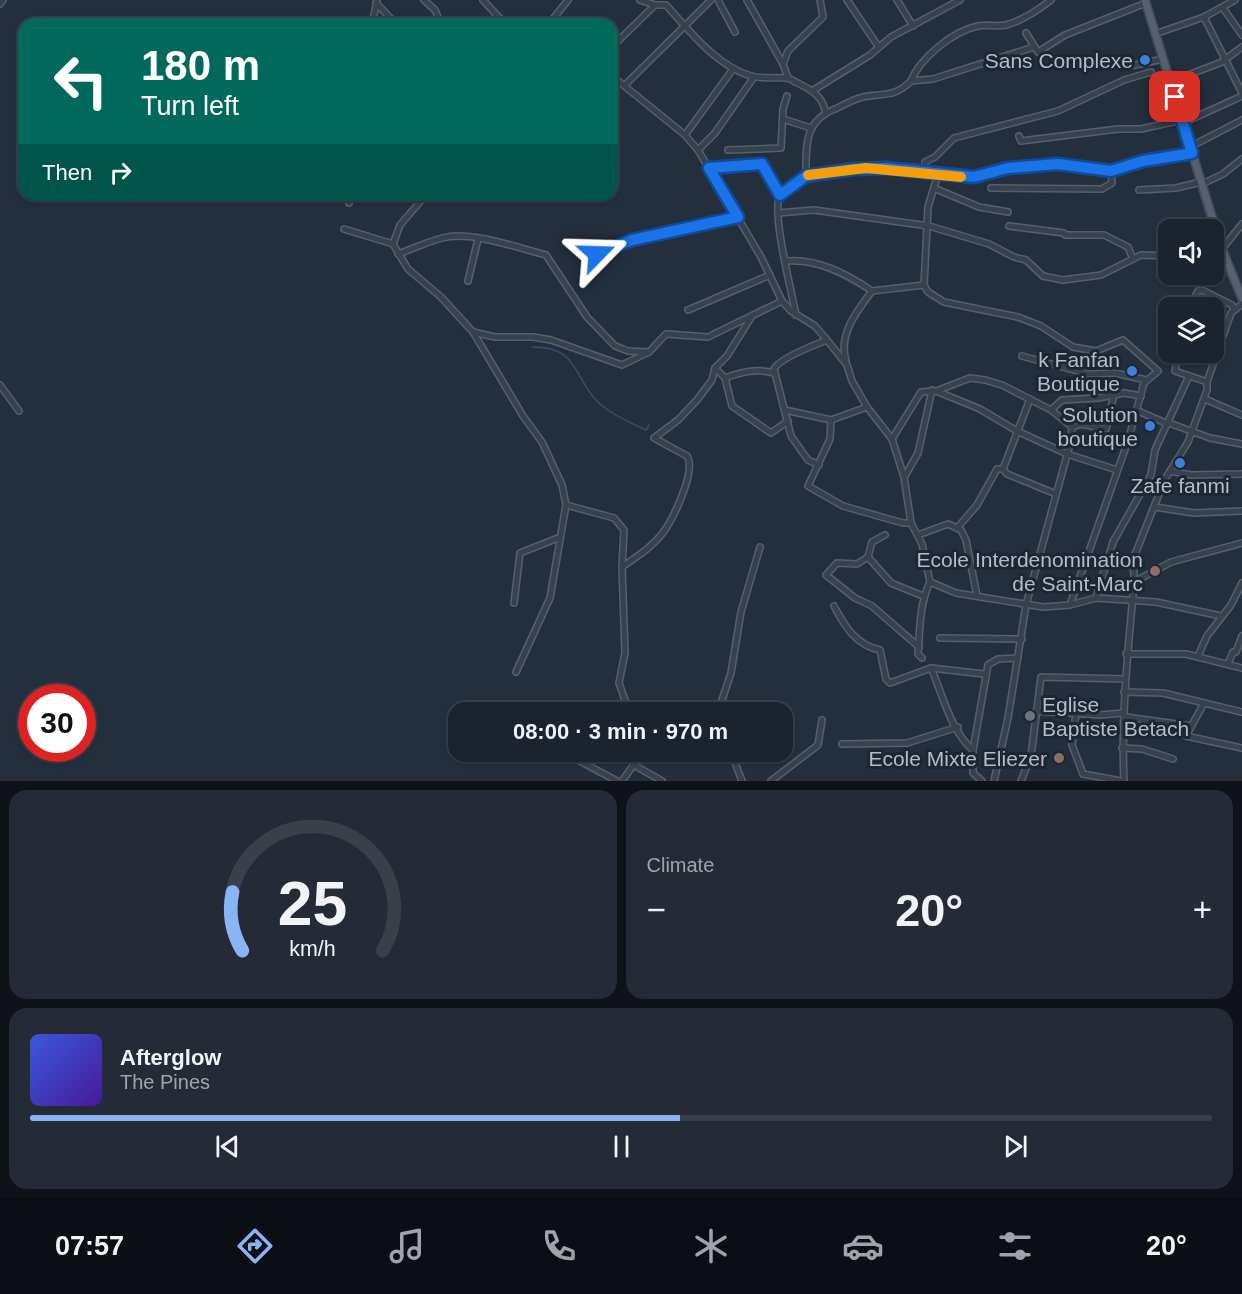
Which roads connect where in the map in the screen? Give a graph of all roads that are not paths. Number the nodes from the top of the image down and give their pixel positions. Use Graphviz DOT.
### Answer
graph roads {
  1 [pos="3,0"];
  2 [pos="424,0"];
  3 [pos="483,0"];
  4 [pos="568,0"];
  5 [pos="640,0"];
  6 [pos="711,0"];
  7 [pos="718,0"];
  8 [pos="747,0"];
  9 [pos="820,0"];
  10 [pos="847,0"];
  11 [pos="897,0"];
  12 [pos="960,0"];
  13 [pos="1051,0"];
  14 [pos="1235,0"];
  15 [pos="377,1"];
  16 [pos="1145,1"];
  17 [pos="0,4"];
  18 [pos="655,5"];
  19 [pos="1223,8"];
  20 [pos="1204,17"];
  21 [pos="373,18"];
  22 [pos="391,18"];
  23 [pos="438,18"];
  24 [pos="500,18"];
  25 [pos="554,18"];
  26 [pos="685,25"];
  27 [pos="913,26"];
  28 [pos="735,32"];
  29 [pos="1026,33"];
  30 [pos="1155,34"];
  31 [pos="1242,35"];
  32 [pos="618,41"];
  33 [pos="878,46"];
  34 [pos="1034,47"];
  35 [pos="1242,47"];
  36 [pos="1163,59"];
  37 [pos="1225,60"];
  38 [pos="783,64"];
  39 [pos="1114,64"];
  40 [pos="733,69"];
  41 [pos="1151,72"];
  42 [pos="754,77"];
  43 [pos="788,78"];
  44 [pos="618,80"];
  45 [pos="911,81"];
  46 [pos="1170,82"];
  47 [pos="626,85"];
  48 [pos="812,91"];
  49 [pos="1242,94"];
  50 [pos="787,96"];
  51 [pos="825,111"];
  52 [pos="783,119"];
  53 [pos="1242,120"];
  54 [pos="1180,121"];
  55 [pos="811,128"];
  56 [pos="685,135"];
  57 [pos="1018,136"];
  58 [pos="698,150"];
  59 [pos="728,150"];
  60 [pos="1189,152"];
  61 [pos="1242,159"];
  62 [pos="709,168"];
  63 [pos="1111,171"];
  64 [pos="924,172"];
  65 [pos="938,174"];
  66 [pos="806,176"];
  67 [pos="1199,184"];
  68 [pos="991,188"];
  69 [pos="936,189"];
  70 [pos="1138,190"];
  71 [pos="780,195"];
  72 [pos="421,201"];
  73 [pos="1008,212"];
  74 [pos="778,213"];
  75 [pos="738,217"];
  76 [pos="1211,219"];
  77 [pos="1242,224"];
  78 [pos="929,226"];
  79 [pos="1009,226"];
  80 [pos="344,229"];
  81 [pos="1240,233"];
  82 [pos="478,239"];
  83 [pos="393,244"];
  84 [pos="1224,247"];
  85 [pos="398,254"];
  86 [pos="597,254"];
  87 [pos="1224,254"];
  88 [pos="1158,256"];
  89 [pos="1133,259"];
  90 [pos="786,261"];
  91 [pos="770,275"];
  92 [pos="468,281"];
  93 [pos="924,285"];
  94 [pos="872,291"];
  95 [pos="1195,297"];
  96 [pos="1217,297"];
  97 [pos="1242,298"];
  98 [pos="1224,300"];
  99 [pos="782,301"];
  100 [pos="1242,304"];
  101 [pos="1234,309"];
  102 [pos="688,310"];
  103 [pos="796,315"];
  104 [pos="752,316"];
  105 [pos="473,332"];
  106 [pos="827,340"];
  107 [pos="649,352"];
  108 [pos="1022,356"];
  109 [pos="1176,363"];
  110 [pos="847,365"];
  111 [pos="715,368"];
  112 [pos="774,373"];
  113 [pos="1189,376"];
  114 [pos="725,378"];
  115 [pos="1146,380"];
  116 [pos="1208,382"];
  117 [pos="0,385"];
  118 [pos="934,390"];
  119 [pos="1114,394"];
  120 [pos="1141,396"];
  121 [pos="1030,399"];
  122 [pos="1205,399"];
  123 [pos="867,407"];
  124 [pos="785,410"];
  125 [pos="1051,410"];
  126 [pos="19,411"];
  127 [pos="1138,411"];
  128 [pos="1242,415"];
  129 [pos="831,420"];
  130 [pos="788,421"];
  131 [pos="1168,423"];
  132 [pos="1072,428"];
  133 [pos="1017,430"];
  134 [pos="1192,432"];
  135 [pos="892,439"];
  136 [pos="1242,444"];
  137 [pos="1067,454"];
  138 [pos="819,465"];
  139 [pos="1003,469"];
  140 [pos="1117,470"];
  141 [pos="1170,471"];
  142 [pos="1242,474"];
  143 [pos="904,477"];
  144 [pos="1056,494"];
  145 [pos="566,505"];
  146 [pos="1155,507"];
  147 [pos="1242,511"];
  148 [pos="911,523"];
  149 [pos="958,527"];
  150 [pos="885,535"];
  151 [pos="918,535"];
  152 [pos="558,538"];
  153 [pos="1242,543"];
  154 [pos="760,547"];
  155 [pos="867,557"];
  156 [pos="622,567"];
  157 [pos="930,582"];
  158 [pos="1134,582"];
  159 [pos="1242,583"];
  160 [pos="923,596"];
  161 [pos="977,596"];
  162 [pos="1096,598"];
  163 [pos="1131,600"];
  164 [pos="514,603"];
  165 [pos="1026,605"];
  166 [pos="1070,605"];
  167 [pos="834,606"];
  168 [pos="1221,616"];
  169 [pos="1242,636"];
  170 [pos="940,638"];
  171 [pos="1022,639"];
  172 [pos="919,646"];
  173 [pos="1126,654"];
  174 [pos="1198,656"];
  175 [pos="922,658"];
  176 [pos="1018,658"];
  177 [pos="1228,664"];
  178 [pos="931,668"];
  179 [pos="1242,668"];
  180 [pos="516,672"];
  181 [pos="984,674"];
  182 [pos="1125,679"];
  183 [pos="1124,692"];
  184 [pos="626,702"];
  185 [pos="721,702"];
  186 [pos="1204,703"];
  187 [pos="1036,711"];
  188 [pos="1242,712"];
  189 [pos="1076,714"];
  190 [pos="1125,715"];
  191 [pos="822,720"];
  192 [pos="1191,726"];
  193 [pos="958,727"];
  194 [pos="842,744"];
  195 [pos="1242,747"];
  196 [pos="1122,748"];
  197 [pos="973,750"];
  198 [pos="1173,759"];
  199 [pos="582,762"];
  200 [pos="636,762"];
  201 [pos="735,762"];
  202 [pos="634,765"];
  203 [pos="617,781"];
  204 [pos="622,781"];
  205 [pos="662,781"];
  206 [pos="742,781"];
  207 [pos="771,781"];
  208 [pos="982,781"];
  209 [pos="994,781"];
  210 [pos="1021,781"];
  211 [pos="1122,781"];
  1 -- 17 [label="street"];
  2 -- 23 [label="street"];
  3 -- 24 [label="street"];
  4 -- 25 [label="street"];
  5 -- 18 [label="street"];
  6 -- 26 [label="street"];
  7 -- 28 [label="street"];
  8 -- 38 [label="street"];
  9 -- 38 [label="street"];
  10 -- 33 [label="street"];
  11 -- 27 [label="street"];
  12 -- 27 [label="street"];
  13 -- 45 [label="street"];
  14 -- 19 [label="street"];
  15 -- 21 [label="street"];
  15 -- 22 [label="street"];
  16 -- 30 [label="main road"];
  16 -- 34 [label="street"];
  18 -- 26 [label="street"];
  18 -- 32 [label="street"];
  19 -- 20 [label="street"];
  19 -- 31 [label="street"];
  20 -- 30 [label="street"];
  20 -- 37 [label="street"];
  26 -- 40 [label="street"];
  26 -- 47 [label="street"];
  27 -- 33 [label="street"];
  29 -- 34 [label="street"];
  30 -- 36 [label="main road"];
  33 -- 48 [label="street"];
  34 -- 45 [label="street"];
  35 -- 37 [label="street"];
  36 -- 39 [label="street"];
  36 -- 46 [label="main road"];
  37 -- 46 [label="street"];
  37 -- 49 [label="street"];
  38 -- 43 [label="street"];
  40 -- 42 [label="street"];
  40 -- 56 [label="street"];
  41 -- 64 [label="street"];
  42 -- 43 [label="street"];
  42 -- 58 [label="street"];
  43 -- 48 [label="street"];
  44 -- 47 [label="street"];
  45 -- 51 [label="street"];
  46 -- 54 [label="main road"];
  47 -- 56 [label="street"];
  48 -- 51 [label="street"];
  49 -- 54 [label="street"];
  50 -- 52 [label="street"];
  51 -- 55 [label="street"];
  52 -- 55 [label="street"];
  52 -- 59 [label="street"];
  53 -- 60 [label="street"];
  54 -- 57 [label="street"];
  54 -- 60 [label="main road"];
  55 -- 66 [label="street"];
  56 -- 58 [label="street"];
  58 -- 62 [label="street"];
  60 -- 63 [label="street"];
  60 -- 67 [label="main road"];
  61 -- 67 [label="street"];
  62 -- 71 [label="street"];
  62 -- 75 [label="street"];
  63 -- 65 [label="street"];
  63 -- 68 [label="street"];
  64 -- 65 [label="street"];
  64 -- 66 [label="street"];
  65 -- 69 [label="street"];
  66 -- 71 [label="street"];
  67 -- 70 [label="street"];
  67 -- 76 [label="main road"];
  69 -- 73 [label="street"];
  69 -- 78 [label="street"];
  71 -- 74 [label="street"];
  72 -- 83 [label="street"];
  74 -- 78 [label="street"];
  74 -- 90 [label="street"];
  75 -- 86 [label="street"];
  75 -- 91 [label="street"];
  77 -- 81 [label="street"];
  78 -- 89 [label="street"];
  78 -- 93 [label="street"];
  79 -- 89 [label="street"];
  80 -- 83 [label="street"];
  81 -- 84 [label="street"];
  82 -- 85 [label="street"];
  82 -- 92 [label="street"];
  82 -- 107 [label="street"];
  83 -- 85 [label="street"];
  85 -- 105 [label="street"];
  87 -- 97 [label="main road"];
  88 -- 89 [label="street"];
  90 -- 94 [label="street"];
  90 -- 103 [label="street"];
  91 -- 99 [label="street"];
  91 -- 102 [label="street"];
  93 -- 94 [label="street"];
  93 -- 115 [label="street"];
  94 -- 110 [label="street"];
  95 -- 96 [label="street"];
  98 -- 101 [label="street"];
  99 -- 103 [label="street"];
  99 -- 104 [label="street"];
  100 -- 101 [label="street"];
  101 -- 116 [label="street"];
  103 -- 106 [label="street"];
  104 -- 107 [label="street"];
  104 -- 111 [label="street"];
  105 -- 107 [label="street"];
  105 -- 145 [label="street"];
  106 -- 110 [label="street"];
  106 -- 112 [label="street"];
  108 -- 115 [label="street"];
  109 -- 113 [label="street"];
  110 -- 123 [label="street"];
  111 -- 114 [label="street"];
  111 -- 156 [label="street"];
  112 -- 114 [label="street"];
  112 -- 124 [label="street"];
  113 -- 116 [label="street"];
  113 -- 131 [label="street"];
  114 -- 130 [label="street"];
  115 -- 120 [label="street"];
  116 -- 122 [label="street"];
  117 -- 126 [label="street"];
  118 -- 121 [label="street"];
  118 -- 133 [label="street"];
  118 -- 135 [label="street"];
  118 -- 143 [label="street"];
  119 -- 120 [label="street"];
  119 -- 125 [label="street"];
  119 -- 132 [label="street"];
  120 -- 127 [label="street"];
  121 -- 125 [label="street"];
  121 -- 133 [label="street"];
  122 -- 128 [label="street"];
  122 -- 134 [label="street"];
  123 -- 129 [label="street"];
  123 -- 135 [label="street"];
  124 -- 129 [label="street"];
  124 -- 130 [label="street"];
  125 -- 132 [label="street"];
  127 -- 131 [label="street"];
  127 -- 140 [label="street"];
  129 -- 138 [label="street"];
  130 -- 138 [label="street"];
  131 -- 134 [label="street"];
  131 -- 162 [label="street"];
  132 -- 137 [label="street"];
  133 -- 137 [label="street"];
  133 -- 139 [label="street"];
  134 -- 136 [label="street"];
  134 -- 141 [label="street"];
  135 -- 143 [label="street"];
  137 -- 140 [label="street"];
  137 -- 144 [label="street"];
  138 -- 148 [label="street"];
  139 -- 144 [label="street"];
  139 -- 149 [label="street"];
  140 -- 166 [label="street"];
  141 -- 142 [label="street"];
  141 -- 146 [label="street"];
  143 -- 148 [label="street"];
  144 -- 165 [label="street"];
  145 -- 152 [label="street"];
  145 -- 156 [label="street"];
  146 -- 147 [label="street"];
  146 -- 158 [label="street"];
  148 -- 151 [label="street"];
  149 -- 151 [label="street"];
  149 -- 161 [label="street"];
  150 -- 155 [label="street"];
  151 -- 157 [label="street"];
  152 -- 164 [label="street"];
  152 -- 180 [label="street"];
  153 -- 158 [label="street"];
  154 -- 185 [label="street"];
  155 -- 160 [label="street"];
  155 -- 172 [label="street"];
  156 -- 184 [label="street"];
  157 -- 160 [label="street"];
  157 -- 161 [label="street"];
  158 -- 163 [label="street"];
  159 -- 168 [label="street"];
  160 -- 172 [label="street"];
  161 -- 165 [label="street"];
  162 -- 163 [label="street"];
  162 -- 166 [label="street"];
  163 -- 168 [label="street"];
  163 -- 173 [label="street"];
  165 -- 166 [label="street"];
  165 -- 171 [label="street"];
  167 -- 178 [label="street"];
  168 -- 174 [label="street"];
  169 -- 177 [label="street"];
  170 -- 171 [label="street"];
  171 -- 176 [label="street"];
  172 -- 175 [label="street"];
  173 -- 174 [label="street"];
  173 -- 182 [label="street"];
  174 -- 177 [label="street"];
  176 -- 181 [label="street"];
  176 -- 209 [label="street"];
  177 -- 179 [label="street"];
  178 -- 181 [label="street"];
  178 -- 193 [label="street"];
  181 -- 197 [label="street"];
  182 -- 183 [label="street"];
  182 -- 187 [label="street"];
  183 -- 186 [label="street"];
  183 -- 190 [label="street"];
  186 -- 188 [label="street"];
  186 -- 192 [label="street"];
  187 -- 189 [label="street"];
  187 -- 210 [label="street"];
  189 -- 190 [label="street"];
  189 -- 211 [label="street"];
  190 -- 192 [label="street"];
  190 -- 196 [label="street"];
  191 -- 207 [label="street"];
  192 -- 195 [label="street"];
  193 -- 194 [label="street"];
  193 -- 197 [label="street"];
  196 -- 198 [label="street"];
  196 -- 211 [label="street"];
  197 -- 208 [label="street"];
  199 -- 203 [label="street"];
  200 -- 202 [label="street"];
  201 -- 206 [label="street"];
  202 -- 204 [label="street"];
  202 -- 205 [label="street"];
}
